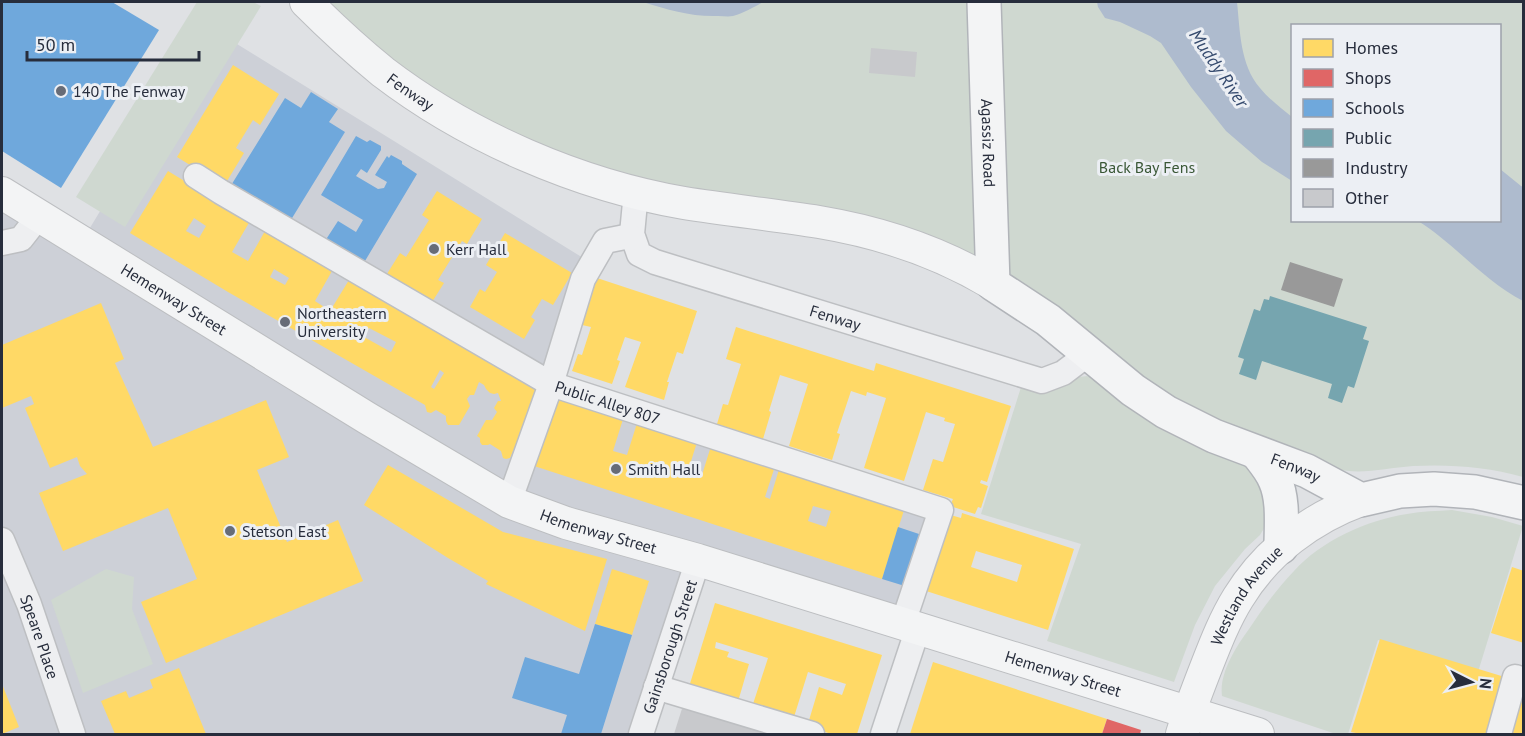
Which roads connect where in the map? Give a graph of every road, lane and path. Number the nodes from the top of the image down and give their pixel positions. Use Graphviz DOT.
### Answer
graph roads {
  1 [pos="306,2"];
  2 [pos="984,2"];
  3 [pos="196,176"];
  4 [pos="636,192"];
  5 [pos="3,196"];
  6 [pos="39,216"];
  7 [pos="633,238"];
  8 [pos="2,243"];
  9 [pos="993,284"];
  10 [pos="1088,354"];
  11 [pos="550,384"];
  12 [pos="1257,453"];
  13 [pos="1362,500"];
  14 [pos="509,502"];
  15 [pos="1524,503"];
  16 [pos="2,540"];
  17 [pos="1281,547"];
  18 [pos="698,560"];
  19 [pos="910,626"];
  20 [pos="1524,680"];
  21 [pos="656,687"];
  22 [pos="1185,724"];
  23 [pos="777,729"];
  24 [pos="73,735"];
  25 [pos="641,735"];
  26 [pos="812,735"];
  27 [pos="883,735"];
  28 [pos="1258,735"];
  29 [pos="1499,735"];
  1 -- 4 [label="main road, Fenway"];
  2 -- 9 [label="highway, Agassiz Road"];
  3 -- 11 [label="street, Public Alley 807"];
  4 -- 7 [label="street"];
  4 -- 9 [label="main road, Fenway"];
  5 -- 6 [label="main road, Hemenway Street"];
  6 -- 8 [label="street"];
  6 -- 14 [label="main road, Hemenway Street"];
  7 -- 10 [label="street, Fenway"];
  7 -- 11 [label="street"];
  9 -- 10 [label="highway, Fenway"];
  10 -- 12 [label="highway, Fenway"];
  11 -- 14 [label="street"];
  11 -- 19 [label="street, Public Alley 807"];
  12 -- 13 [label="highway, Fenway"];
  12 -- 17 [label="highway"];
  13 -- 15 [label="highway"];
  13 -- 17 [label="main road, Westland Avenue"];
  14 -- 18 [label="main road, Hemenway Street"];
  16 -- 24 [label="street, Speare Place"];
  17 -- 22 [label="main road, Westland Avenue"];
  18 -- 19 [label="main road, Hemenway Street"];
  18 -- 21 [label="street, Gainsborough Street"];
  19 -- 22 [label="main road, Hemenway Street"];
  19 -- 27 [label="street"];
  20 -- 29 [label="street"];
  21 -- 23 [label="street"];
  21 -- 25 [label="street, Gainsborough Street"];
  22 -- 28 [label="main road, Hemenway Street"];
  23 -- 26 [label="street"];
}
